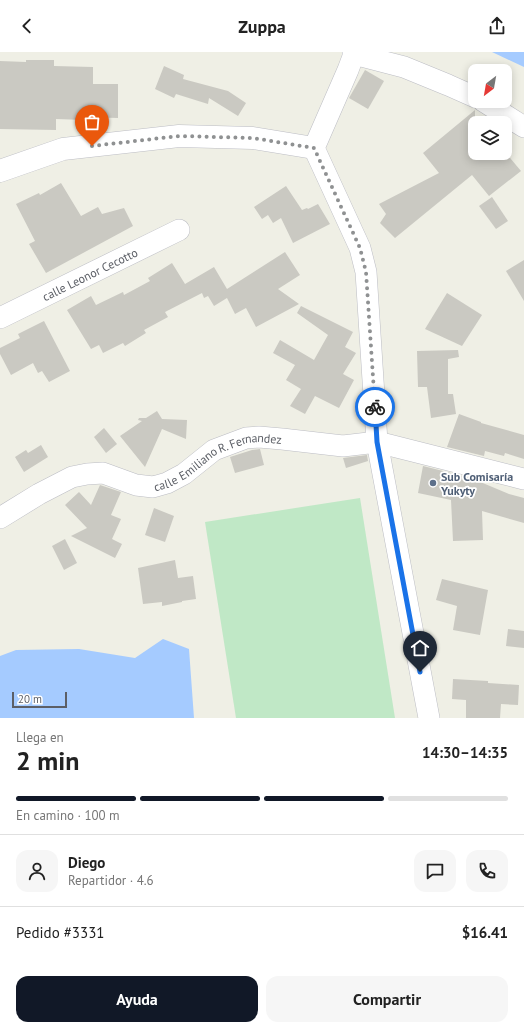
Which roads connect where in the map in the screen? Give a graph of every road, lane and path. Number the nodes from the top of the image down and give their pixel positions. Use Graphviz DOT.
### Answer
graph roads {
  1 [pos="353,53"];
  2 [pos="468,94"];
  3 [pos="494,108"];
  4 [pos="524,127"];
  5 [pos="314,148"];
  6 [pos="0,171"];
  7 [pos="178,230"];
  8 [pos="0,318"];
  9 [pos="377,442"];
  10 [pos="524,479"];
  11 [pos="0,518"];
  12 [pos="429,718"];
  1 -- 2 [label="street"];
  1 -- 5 [label="street"];
  3 -- 4 [label="street"];
  5 -- 6 [label="street"];
  5 -- 9 [label="street"];
  7 -- 8 [label="street, calle Leonor Cecotto"];
  9 -- 10 [label="street"];
  9 -- 11 [label="street, calle Emiliano R. Fernandez"];
  9 -- 12 [label="street"];
}
